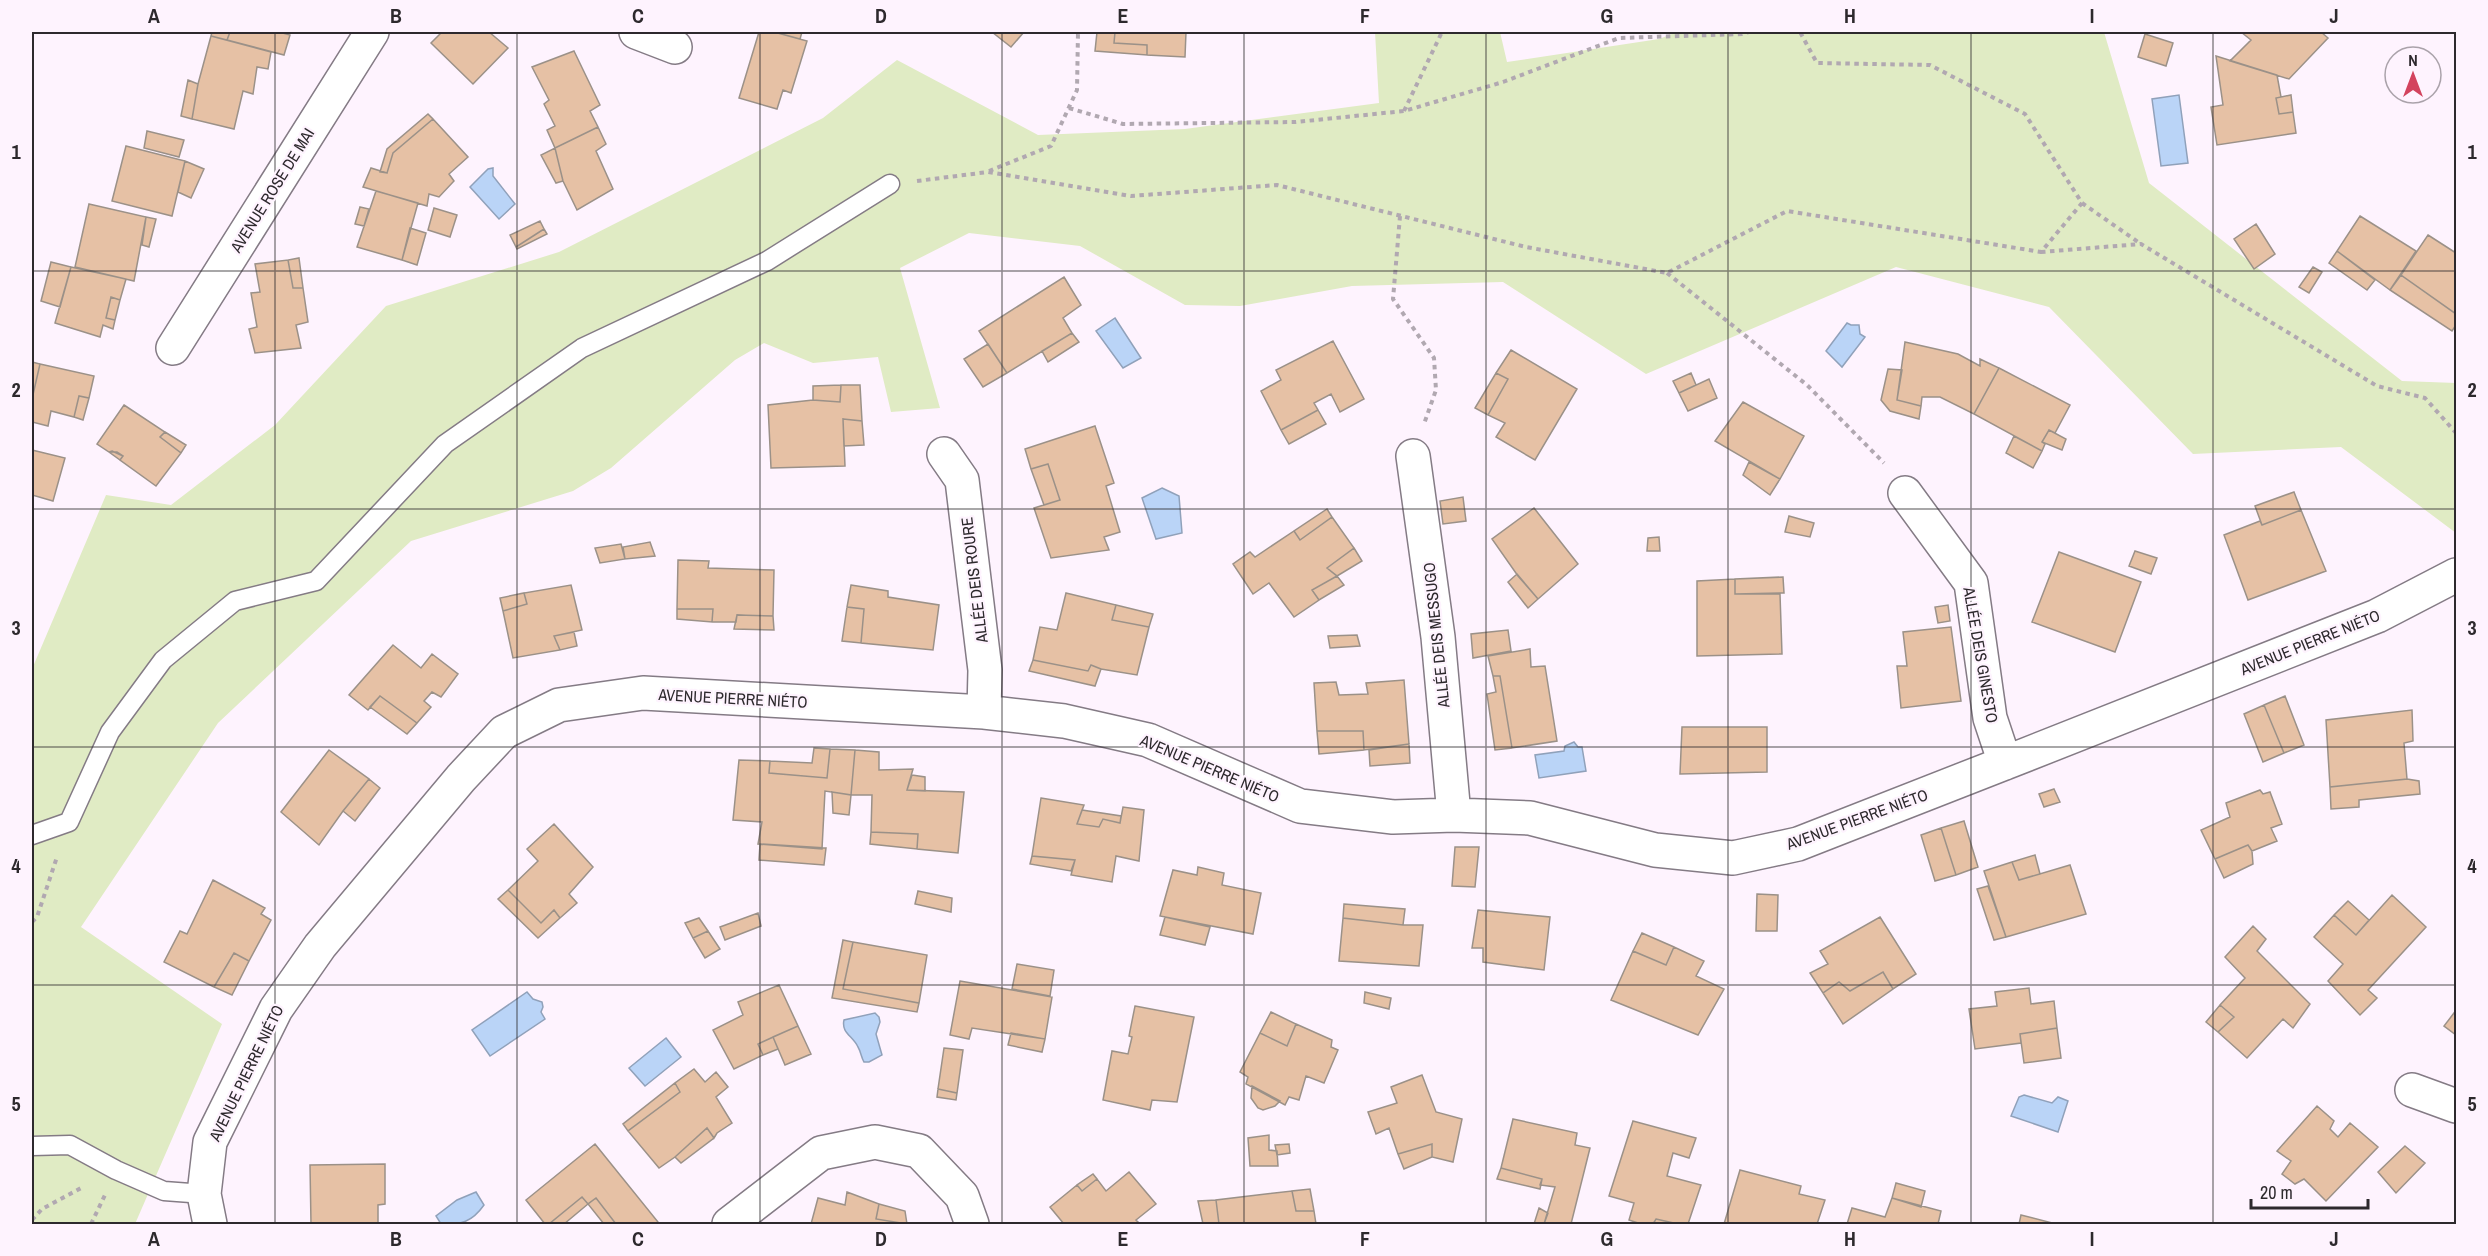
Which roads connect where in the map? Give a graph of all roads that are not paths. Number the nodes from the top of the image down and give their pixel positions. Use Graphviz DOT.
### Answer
graph roads {
  1 [pos="372,32"];
  2 [pos="636,32"];
  3 [pos="675,47"];
  4 [pos="890,184"];
  5 [pos="173,348"];
  6 [pos="944,454"];
  7 [pos="1413,456"];
  8 [pos="1905,494"];
  9 [pos="2456,577"];
  10 [pos="984,712"];
  11 [pos="2006,763"];
  12 [pos="1454,815"];
  13 [pos="32,835"];
  14 [pos="2412,1090"];
  15 [pos="2457,1106"];
  16 [pos="32,1146"];
  17 [pos="207,1209"];
  18 [pos="729,1224"];
  19 [pos="972,1224"];
  1 -- 5 [label="street, AVENUE ROSE DE MAI"];
  2 -- 3 [label="street"];
  4 -- 13 [label="lane"];
  6 -- 10 [label="street, ALLÉE DEIS ROURE"];
  7 -- 12 [label="street, ALLÉE DEIS MESSUGO"];
  8 -- 11 [label="street, ALLÉE DEIS GINESTO"];
  9 -- 11 [label="street, AVENUE PIERRE NIÉTO"];
  10 -- 12 [label="street, AVENUE PIERRE NIÉTO"];
  10 -- 17 [label="street, AVENUE PIERRE NIÉTO"];
  11 -- 12 [label="street, AVENUE PIERRE NIÉTO"];
  14 -- 15 [label="street"];
  16 -- 17 [label="lane"];
  18 -- 19 [label="street"];
}
